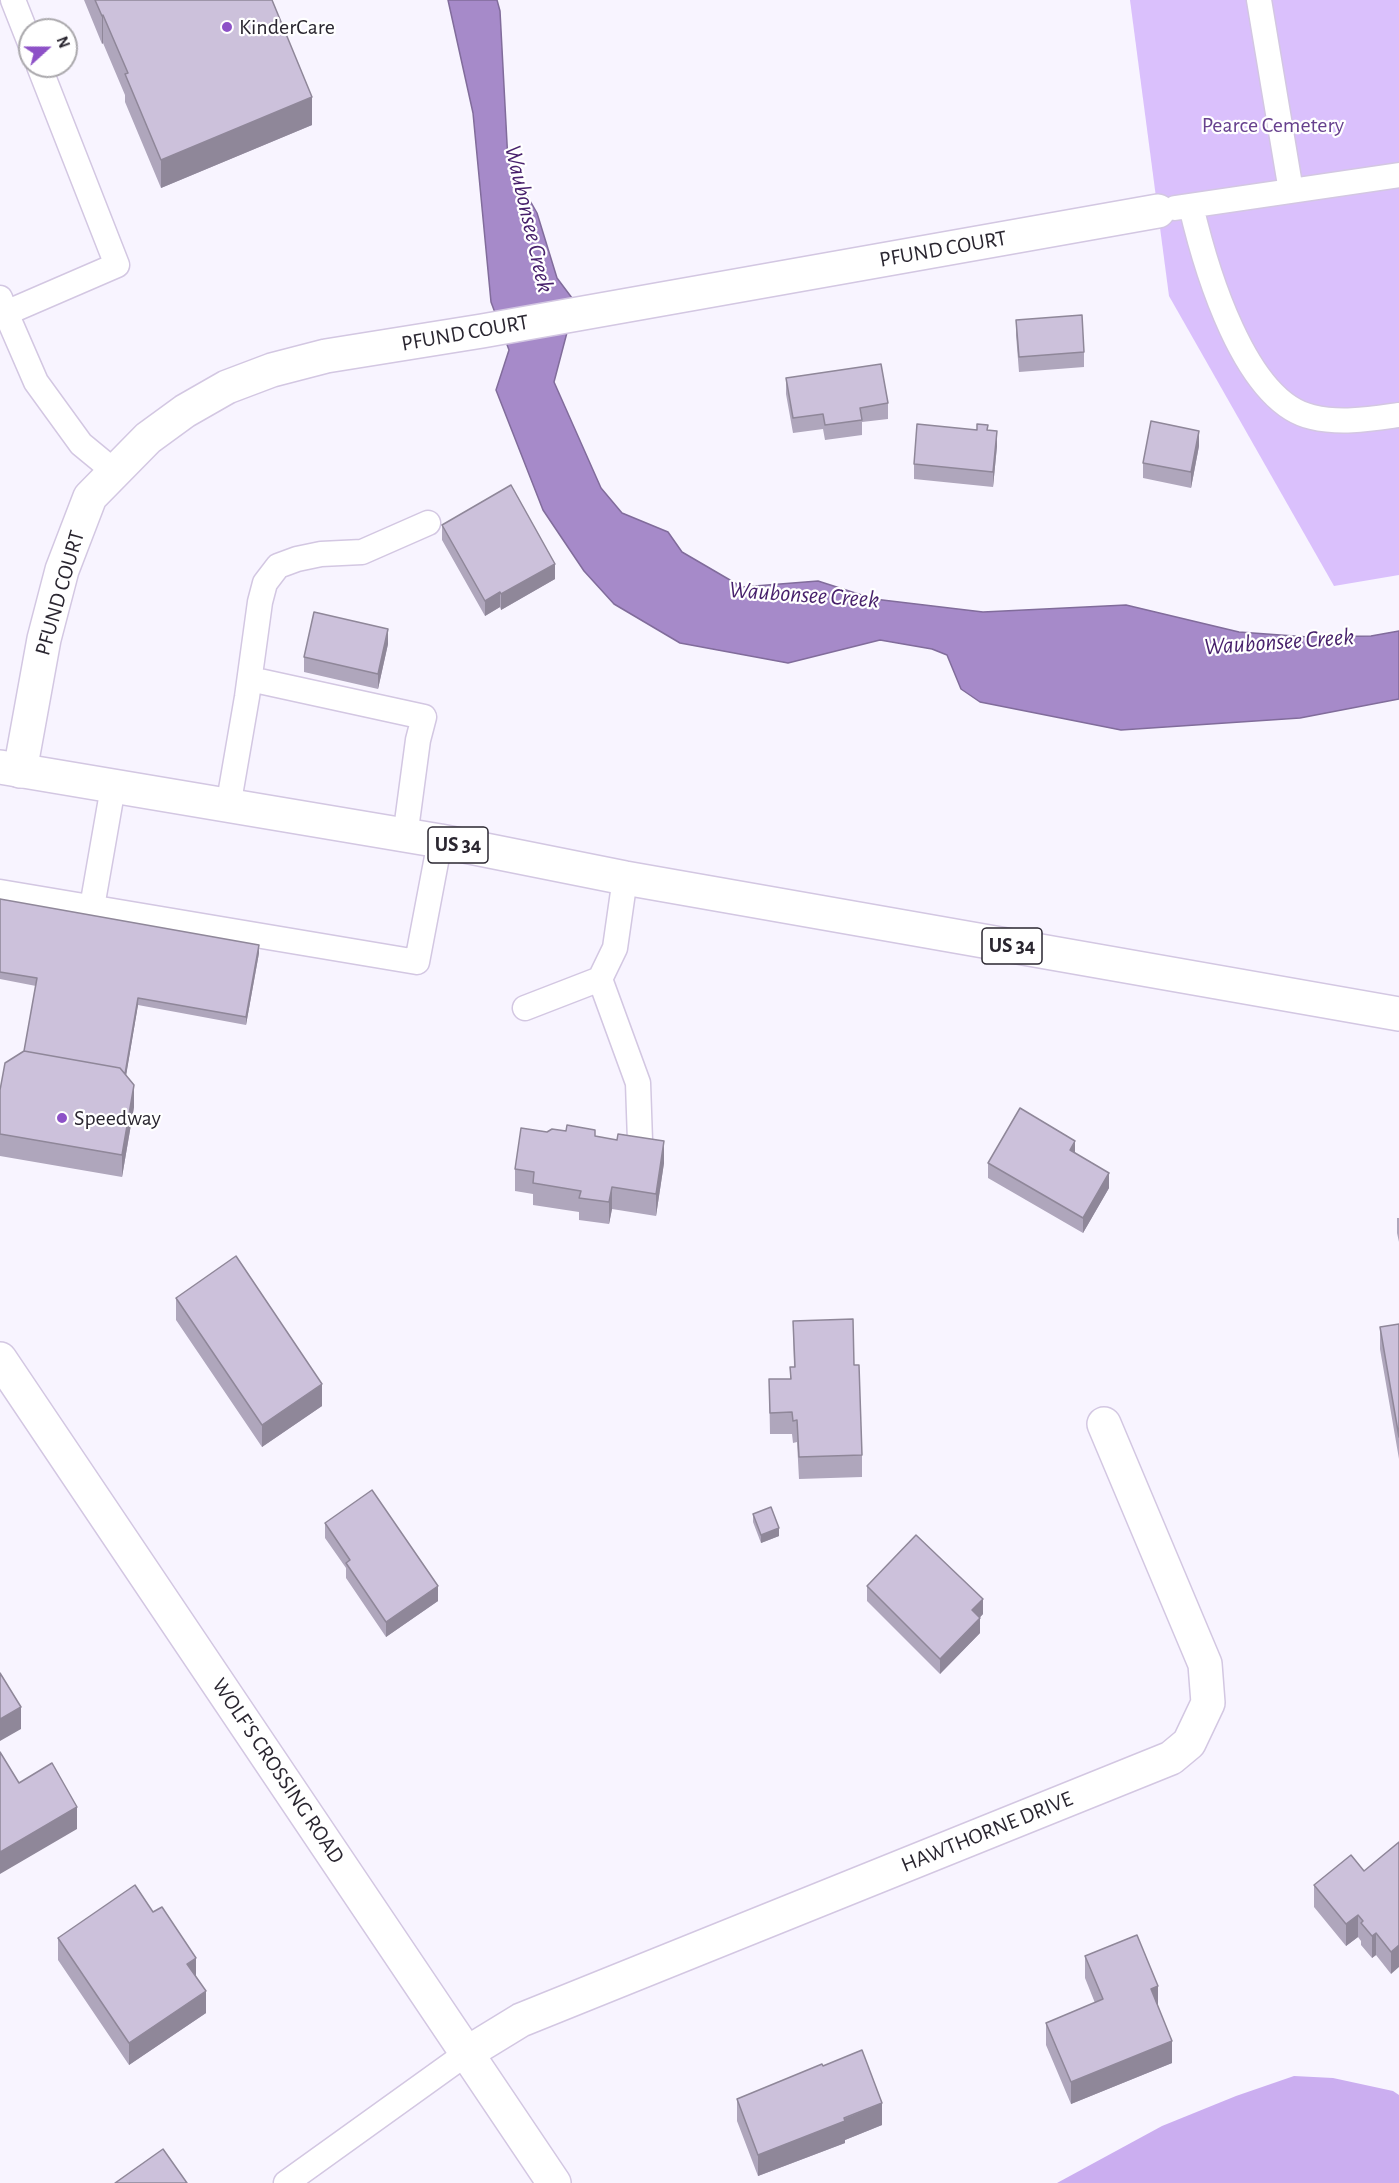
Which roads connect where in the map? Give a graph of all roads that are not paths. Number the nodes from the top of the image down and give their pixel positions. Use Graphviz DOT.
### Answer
graph roads {
  1 [pos="13,0"];
  2 [pos="1259,0"];
  3 [pos="20,18"];
  4 [pos="44,78"];
  5 [pos="1399,176"];
  6 [pos="1291,191"];
  7 [pos="1191,206"];
  8 [pos="1158,211"];
  9 [pos="2,309"];
  10 [pos="1399,414"];
  11 [pos="115,472"];
  12 [pos="428,523"];
  13 [pos="250,679"];
  14 [pos="10,769"];
  15 [pos="113,787"];
  16 [pos="228,807"];
  17 [pos="405,837"];
  18 [pos="440,841"];
  19 [pos="624,878"];
  20 [pos="0,892"];
  21 [pos="92,907"];
  22 [pos="600,979"];
  23 [pos="525,1008"];
  24 [pos="1399,1014"];
  25 [pos="640,1141"];
  26 [pos="0,1359"];
  27 [pos="1104,1424"];
  28 [pos="467,2054"];
  29 [pos="286,2183"];
  30 [pos="554,2183"];
  1 -- 3 [label="lane"];
  2 -- 6 [label="lane"];
  4 -- 9 [label="lane"];
  5 -- 6 [label="lane"];
  6 -- 7 [label="lane"];
  7 -- 8 [label="lane"];
  7 -- 10 [label="lane"];
  8 -- 11 [label="street, PFUND COURT"];
  9 -- 11 [label="lane"];
  11 -- 14 [label="street, PFUND COURT"];
  12 -- 13 [label="lane"];
  13 -- 16 [label="lane"];
  13 -- 17 [label="lane"];
  14 -- 15 [label="street, US 34"];
  15 -- 16 [label="street, US 34"];
  15 -- 21 [label="lane"];
  16 -- 17 [label="street, US 34"];
  17 -- 18 [label="street, US 34"];
  18 -- 19 [label="street, US 34"];
  18 -- 21 [label="lane"];
  19 -- 22 [label="lane"];
  19 -- 24 [label="street, US 34"];
  20 -- 21 [label="lane"];
  22 -- 23 [label="lane"];
  22 -- 25 [label="lane"];
  26 -- 28 [label="street, WOLF'S CROSSING ROAD"];
  27 -- 28 [label="street, HAWTHORNE DRIVE"];
  28 -- 29 [label="lane"];
  28 -- 30 [label="street, WOLF'S CROSSING ROAD"];
}
